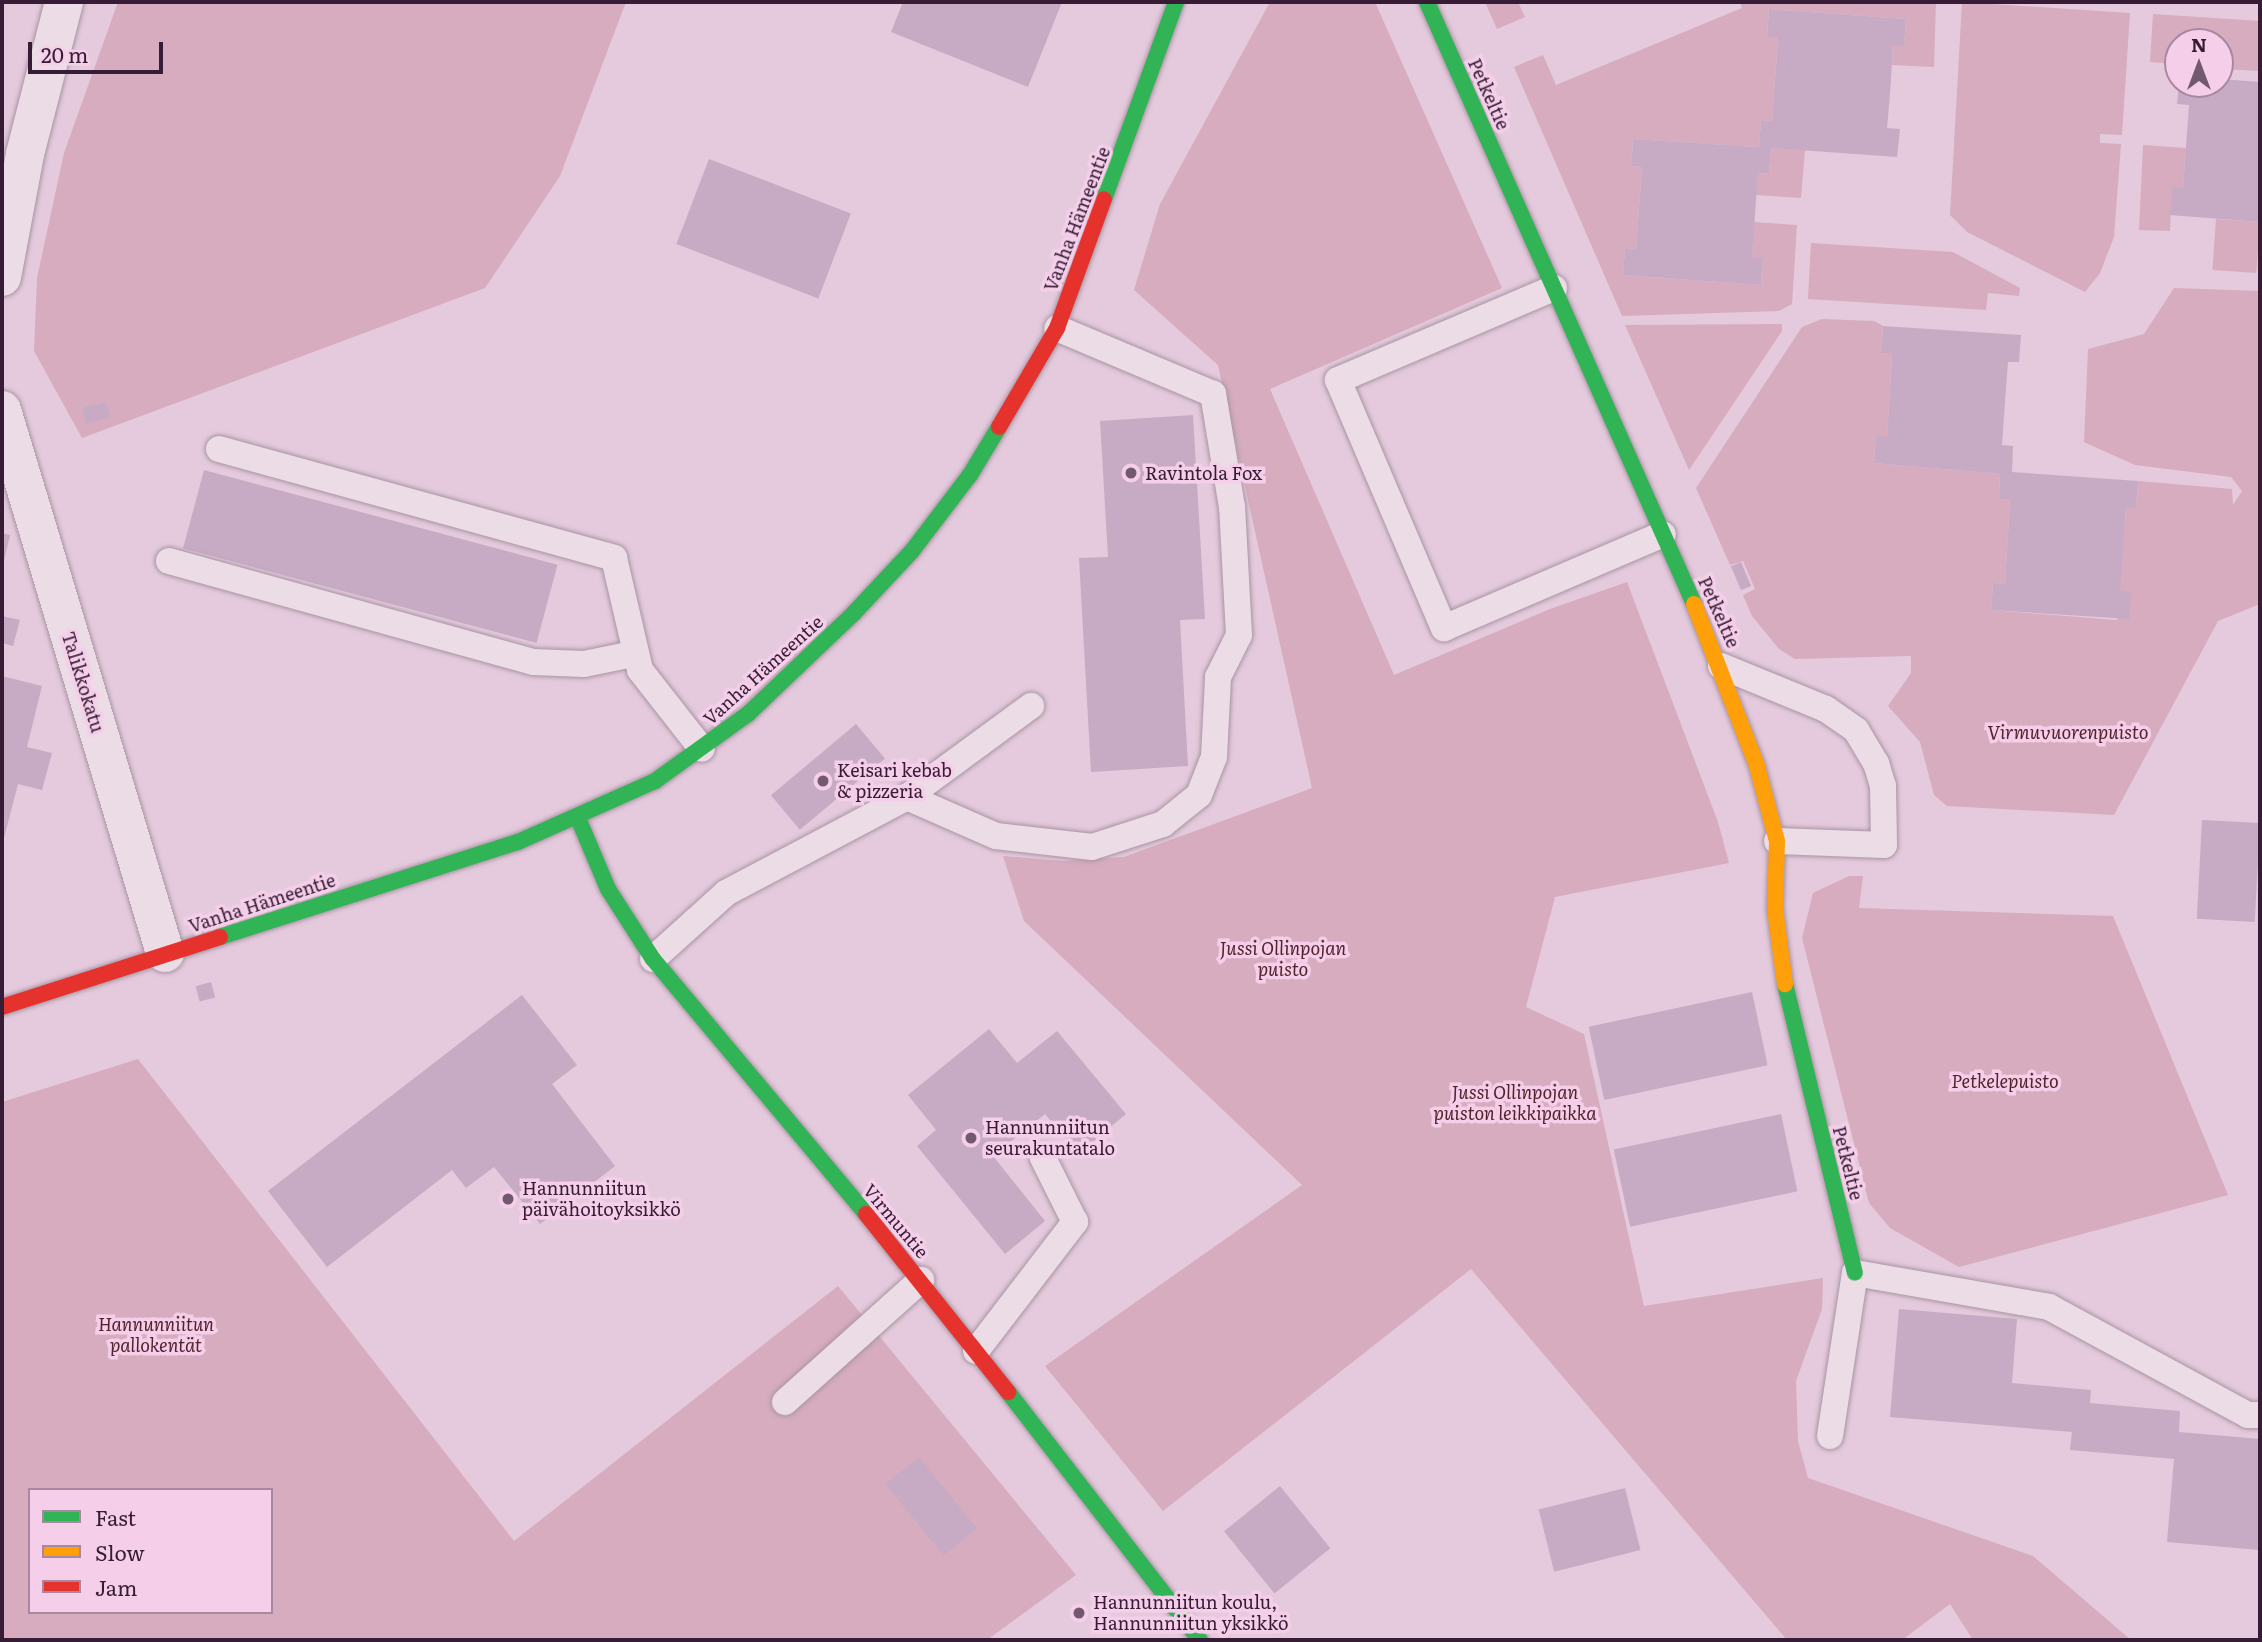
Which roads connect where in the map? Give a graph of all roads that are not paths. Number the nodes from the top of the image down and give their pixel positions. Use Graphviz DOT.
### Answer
graph roads {
  1 [pos="64,2"];
  2 [pos="1175,2"];
  3 [pos="1427,2"];
  4 [pos="2,276"];
  5 [pos="1554,288"];
  6 [pos="1057,328"];
  7 [pos="2,410"];
  8 [pos="219,449"];
  9 [pos="1663,534"];
  10 [pos="169,561"];
  11 [pos="634,654"];
  12 [pos="1721,666"];
  13 [pos="1031,706"];
  14 [pos="702,749"];
  15 [pos="907,797"];
  16 [pos="578,818"];
  17 [pos="1777,841"];
  18 [pos="165,953"];
  19 [pos="653,960"];
  20 [pos="2,1007"];
  21 [pos="1043,1158"];
  22 [pos="1855,1273"];
  23 [pos="920,1280"];
  24 [pos="976,1351"];
  25 [pos="785,1402"];
  26 [pos="2260,1415"];
  27 [pos="1830,1436"];
  28 [pos="1200,1640"];
  1 -- 4 [label="street"];
  2 -- 6 [label="street, Vanha Hämeentie"];
  3 -- 5 [label="street, Petkeltie"];
  5 -- 9 [label="street, Petkeltie"];
  5 -- 9 [label="lane"];
  6 -- 14 [label="street, Vanha Hämeentie"];
  6 -- 15 [label="lane"];
  7 -- 18 [label="street, Talikkokatu"];
  8 -- 11 [label="lane"];
  9 -- 12 [label="street, Petkeltie"];
  10 -- 11 [label="lane"];
  11 -- 14 [label="lane"];
  12 -- 17 [label="street, Petkeltie"];
  12 -- 17 [label="lane"];
  13 -- 15 [label="lane"];
  14 -- 16 [label="street, Vanha Hämeentie"];
  15 -- 19 [label="lane"];
  16 -- 18 [label="street, Vanha Hämeentie"];
  16 -- 19 [label="street, Virmuntie"];
  17 -- 22 [label="street, Petkeltie"];
  18 -- 20 [label="street, Vanha Hämeentie"];
  19 -- 23 [label="street, Virmuntie"];
  21 -- 24 [label="lane"];
  22 -- 26 [label="lane"];
  22 -- 27 [label="lane"];
  23 -- 24 [label="street, Virmuntie"];
  23 -- 25 [label="lane"];
  24 -- 28 [label="street, Virmuntie"];
}
